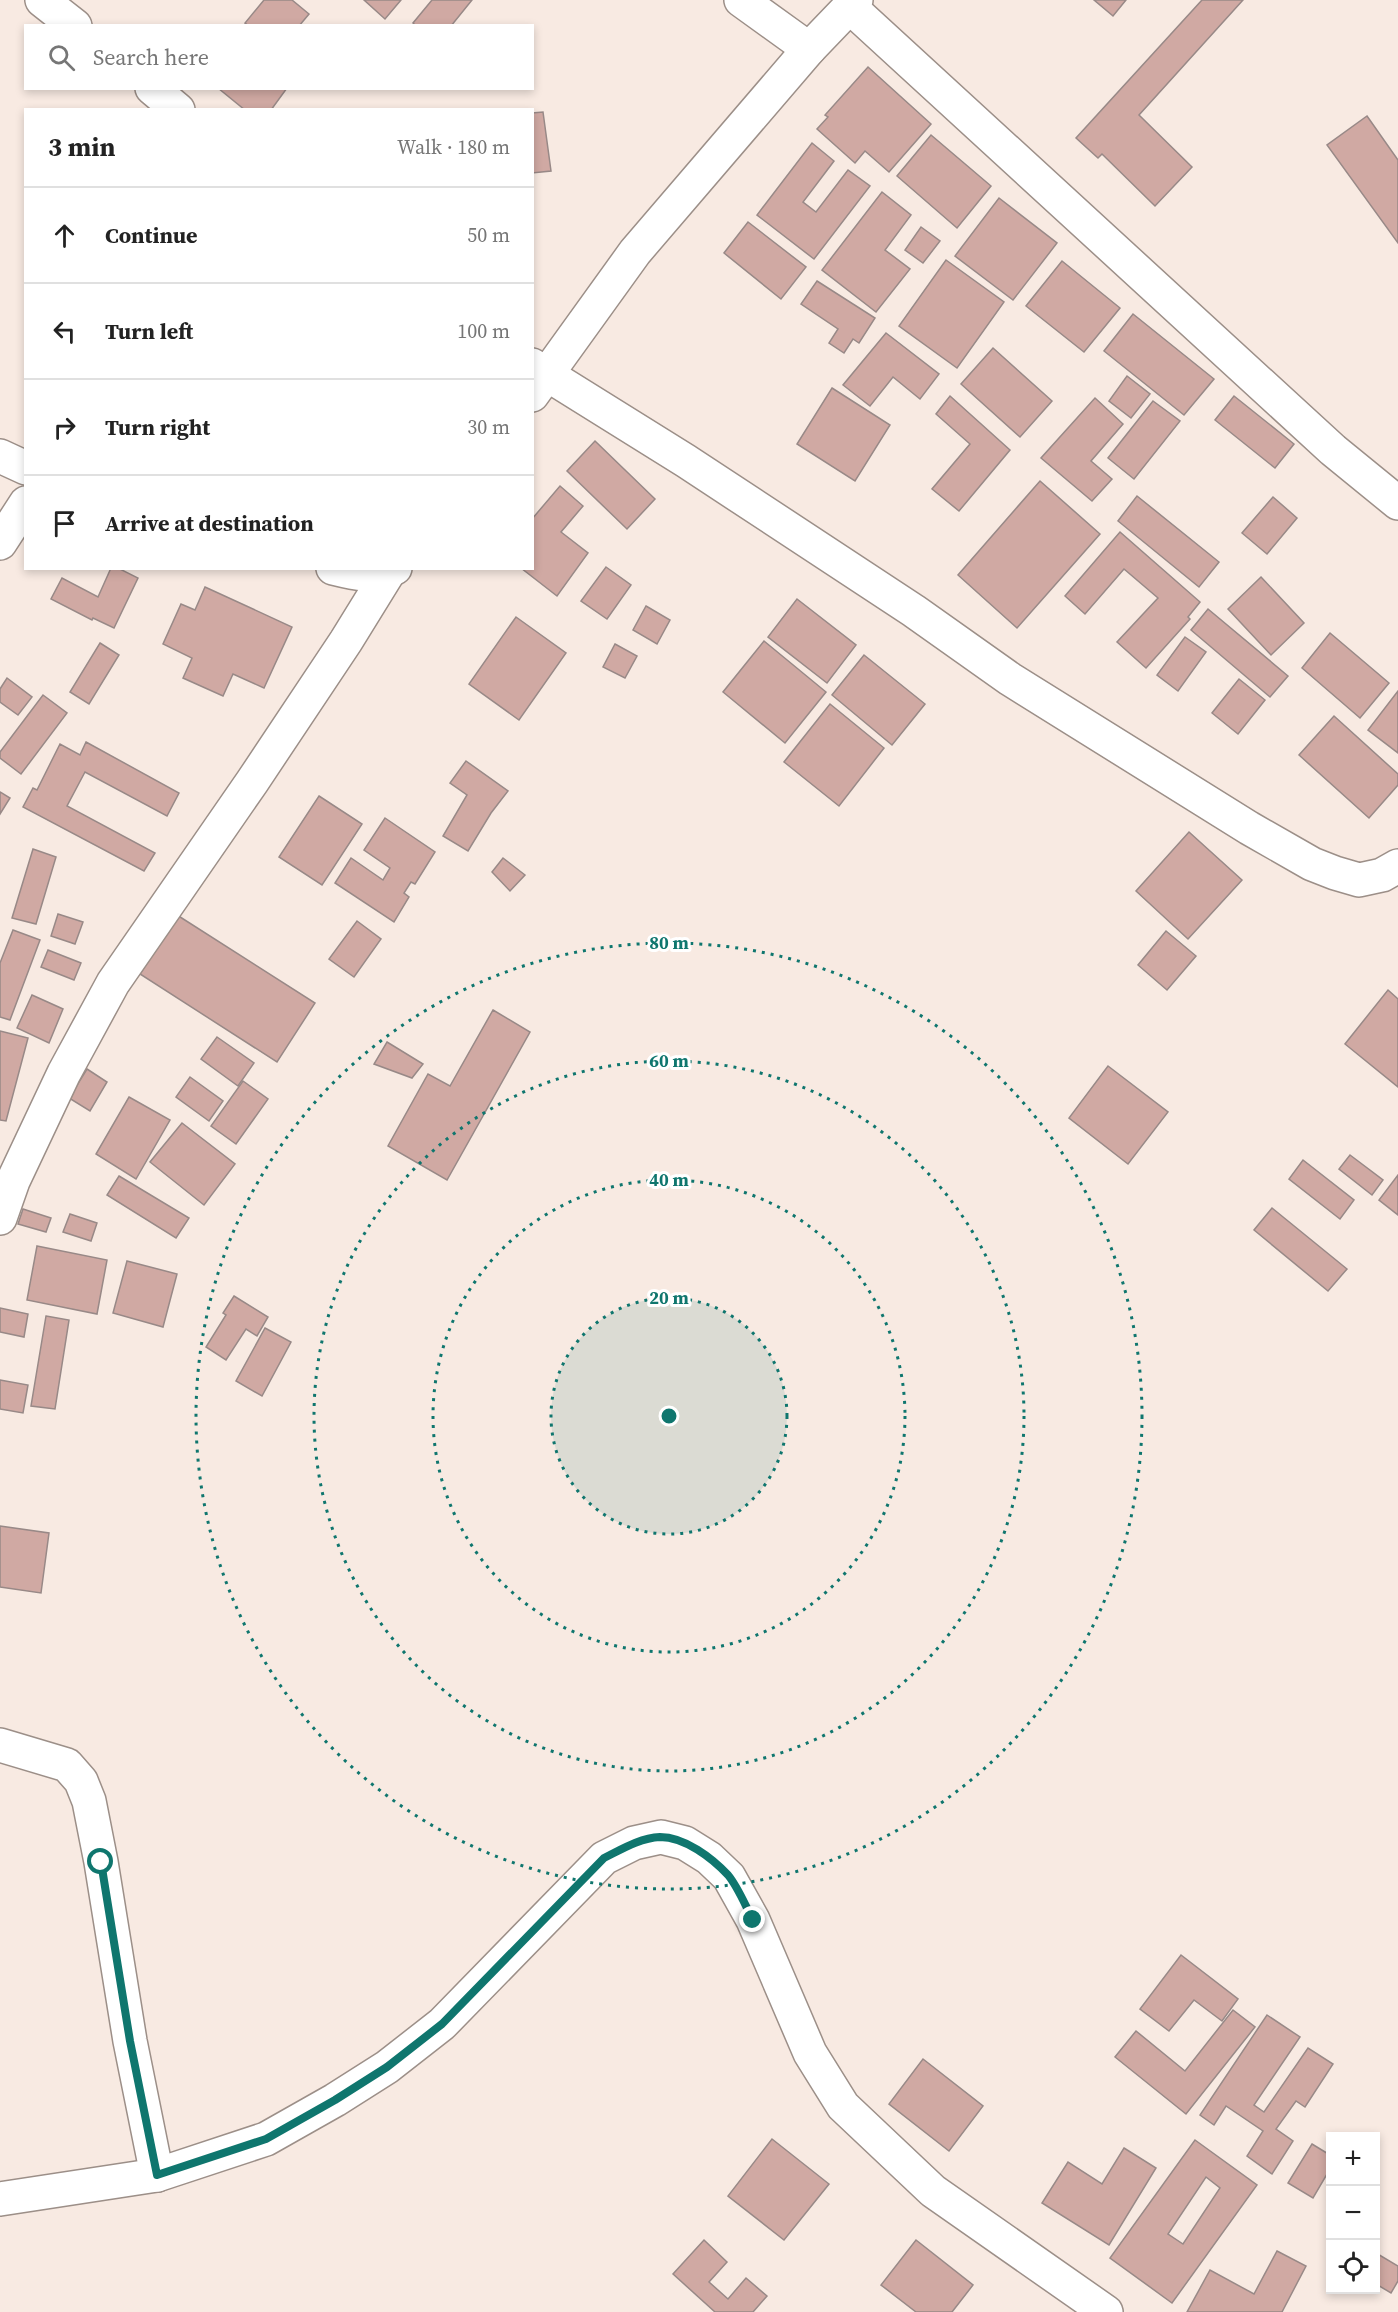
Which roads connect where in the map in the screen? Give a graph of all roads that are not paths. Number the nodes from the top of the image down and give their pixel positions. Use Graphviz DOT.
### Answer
graph roads {
  1 [pos="42,0"];
  2 [pos="741,0"];
  3 [pos="853,4"];
  4 [pos="72,24"];
  5 [pos="809,49"];
  6 [pos="154,90"];
  7 [pos="176,108"];
  8 [pos="537,378"];
  9 [pos="0,456"];
  10 [pos="24,467"];
  11 [pos="1398,503"];
  12 [pos="24,506"];
  13 [pos="0,543"];
  14 [pos="341,570"];
  15 [pos="392,571"];
  16 [pos="1398,866"];
  17 [pos="6,1176"];
  18 [pos="0,1218"];
  19 [pos="0,1745"];
  20 [pos="157,2175"];
  21 [pos="0,2199"];
  22 [pos="1071,2302"];
  23 [pos="1106,2312"];
  1 -- 4 [label="street"];
  2 -- 5 [label="street"];
  3 -- 5 [label="street"];
  3 -- 11 [label="street"];
  5 -- 8 [label="street"];
  6 -- 7 [label="street"];
  8 -- 16 [label="street"];
  9 -- 10 [label="street"];
  12 -- 13 [label="street"];
  14 -- 15 [label="street"];
  15 -- 17 [label="street"];
  17 -- 18 [label="street"];
  19 -- 20 [label="street"];
  20 -- 21 [label="street"];
  20 -- 22 [label="street"];
  22 -- 23 [label="street"];
}
